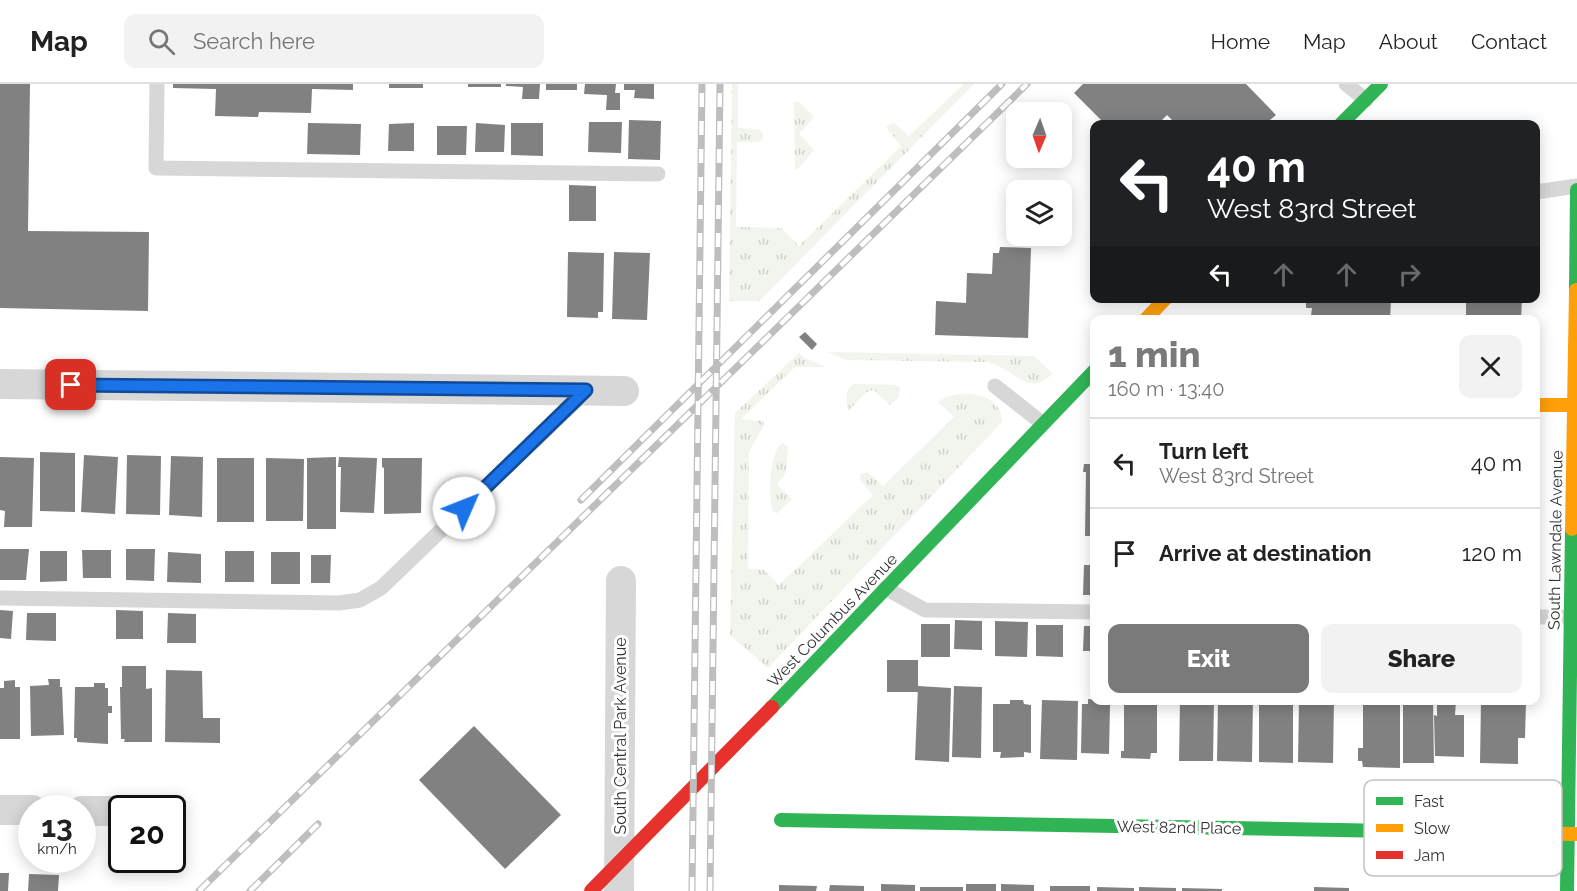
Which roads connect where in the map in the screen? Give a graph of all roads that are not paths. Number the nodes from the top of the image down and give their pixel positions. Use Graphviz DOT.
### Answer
graph roads {
  1 [pos="157,84"];
  2 [pos="1346,84"];
  3 [pos="1381,84"];
  4 [pos="1366,100"];
  5 [pos="1345,120"];
  6 [pos="658,174"];
  7 [pos="1577,188"];
  8 [pos="1540,192"];
  9 [pos="1161,303"];
  10 [pos="1150,315"];
  11 [pos="1090,375"];
  12 [pos="0,384"];
  13 [pos="995,386"];
  14 [pos="586,390"];
  15 [pos="624,391"];
  16 [pos="1066,399"];
  17 [pos="1085,399"];
  18 [pos="1540,405"];
  19 [pos="1575,405"];
  20 [pos="1042,423"];
  21 [pos="621,581"];
  22 [pos="885,588"];
  23 [pos="0,598"];
  24 [pos="1090,612"];
  25 [pos="1540,617"];
  26 [pos="1574,617"];
  27 [pos="0,810"];
  28 [pos="18,810"];
  29 [pos="781,820"];
  30 [pos="1364,830"];
  31 [pos="1573,834"];
  32 [pos="620,862"];
  33 [pos="591,891"];
  34 [pos="619,891"];
  35 [pos="1567,891"];
  1 -- 6 [label="lane"];
  2 -- 4 [label="lane"];
  3 -- 4 [label="street"];
  4 -- 5 [label="street"];
  7 -- 8 [label="lane"];
  7 -- 19 [label="street, South Lawndale Avenue"];
  9 -- 10 [label="street"];
  11 -- 16 [label="street, West Columbus Avenue"];
  12 -- 14 [label="street"];
  13 -- 20 [label="lane"];
  14 -- 15 [label="street"];
  14 -- 23 [label="lane"];
  16 -- 17 [label="street"];
  16 -- 20 [label="street, West Columbus Avenue"];
  18 -- 19 [label="street"];
  19 -- 26 [label="street, South Lawndale Avenue"];
  20 -- 22 [label="street, West Columbus Avenue"];
  21 -- 32 [label="street, South Central Park Avenue"];
  22 -- 24 [label="lane"];
  22 -- 32 [label="street, West Columbus Avenue"];
  25 -- 26 [label="lane"];
  26 -- 31 [label="street, South Lawndale Avenue"];
  27 -- 28 [label="street"];
  29 -- 30 [label="street, West 82nd Place"];
  31 -- 35 [label="street, South Lawndale Avenue"];
  32 -- 33 [label="street, West Columbus Avenue"];
  32 -- 34 [label="street, South Central Park Avenue"];
}
